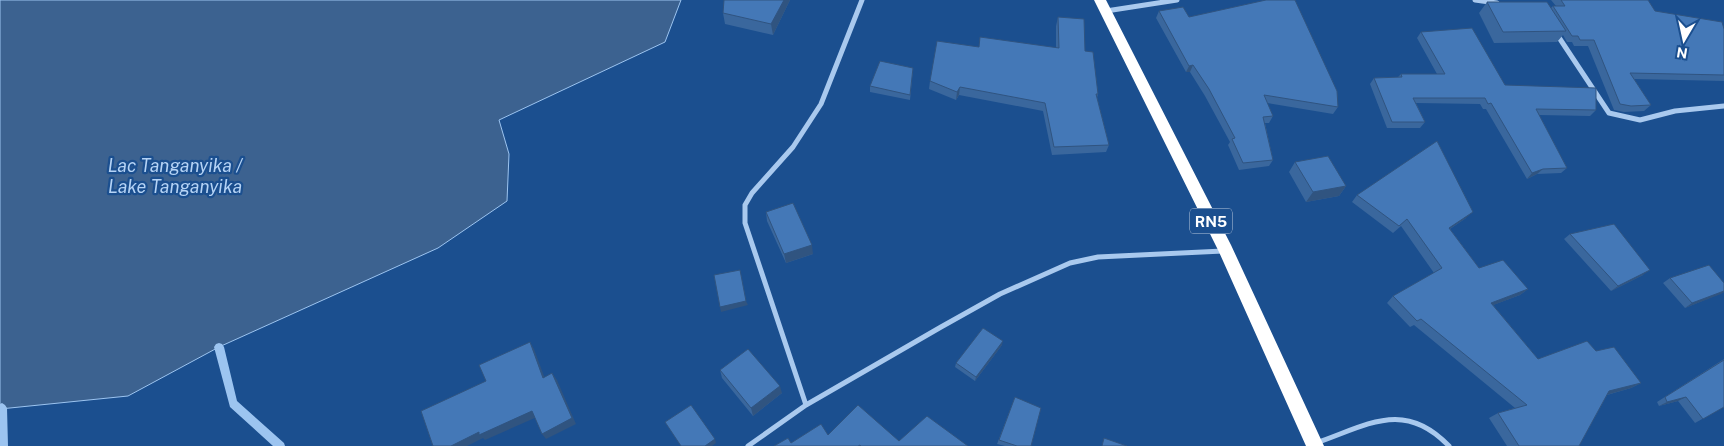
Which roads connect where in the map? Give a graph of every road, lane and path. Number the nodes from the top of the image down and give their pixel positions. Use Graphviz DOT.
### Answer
graph roads {
  1 [pos="862,0"];
  2 [pos="1177,0"];
  3 [pos="1476,0"];
  4 [pos="1503,4"];
  5 [pos="1103,6"];
  6 [pos="1550,24"];
  7 [pos="1724,106"];
  8 [pos="1226,250"];
  9 [pos="806,405"];
  10 [pos="1314,445"];
  11 [pos="748,446"];
  12 [pos="1449,446"];
  1 -- 9 [label="street"];
  2 -- 5 [label="street"];
  3 -- 4 [label="street"];
  5 -- 8 [label="highway, RN5"];
  6 -- 7 [label="street"];
  8 -- 9 [label="street"];
  8 -- 10 [label="highway, RN5"];
  9 -- 11 [label="street"];
  10 -- 12 [label="street"];
}
